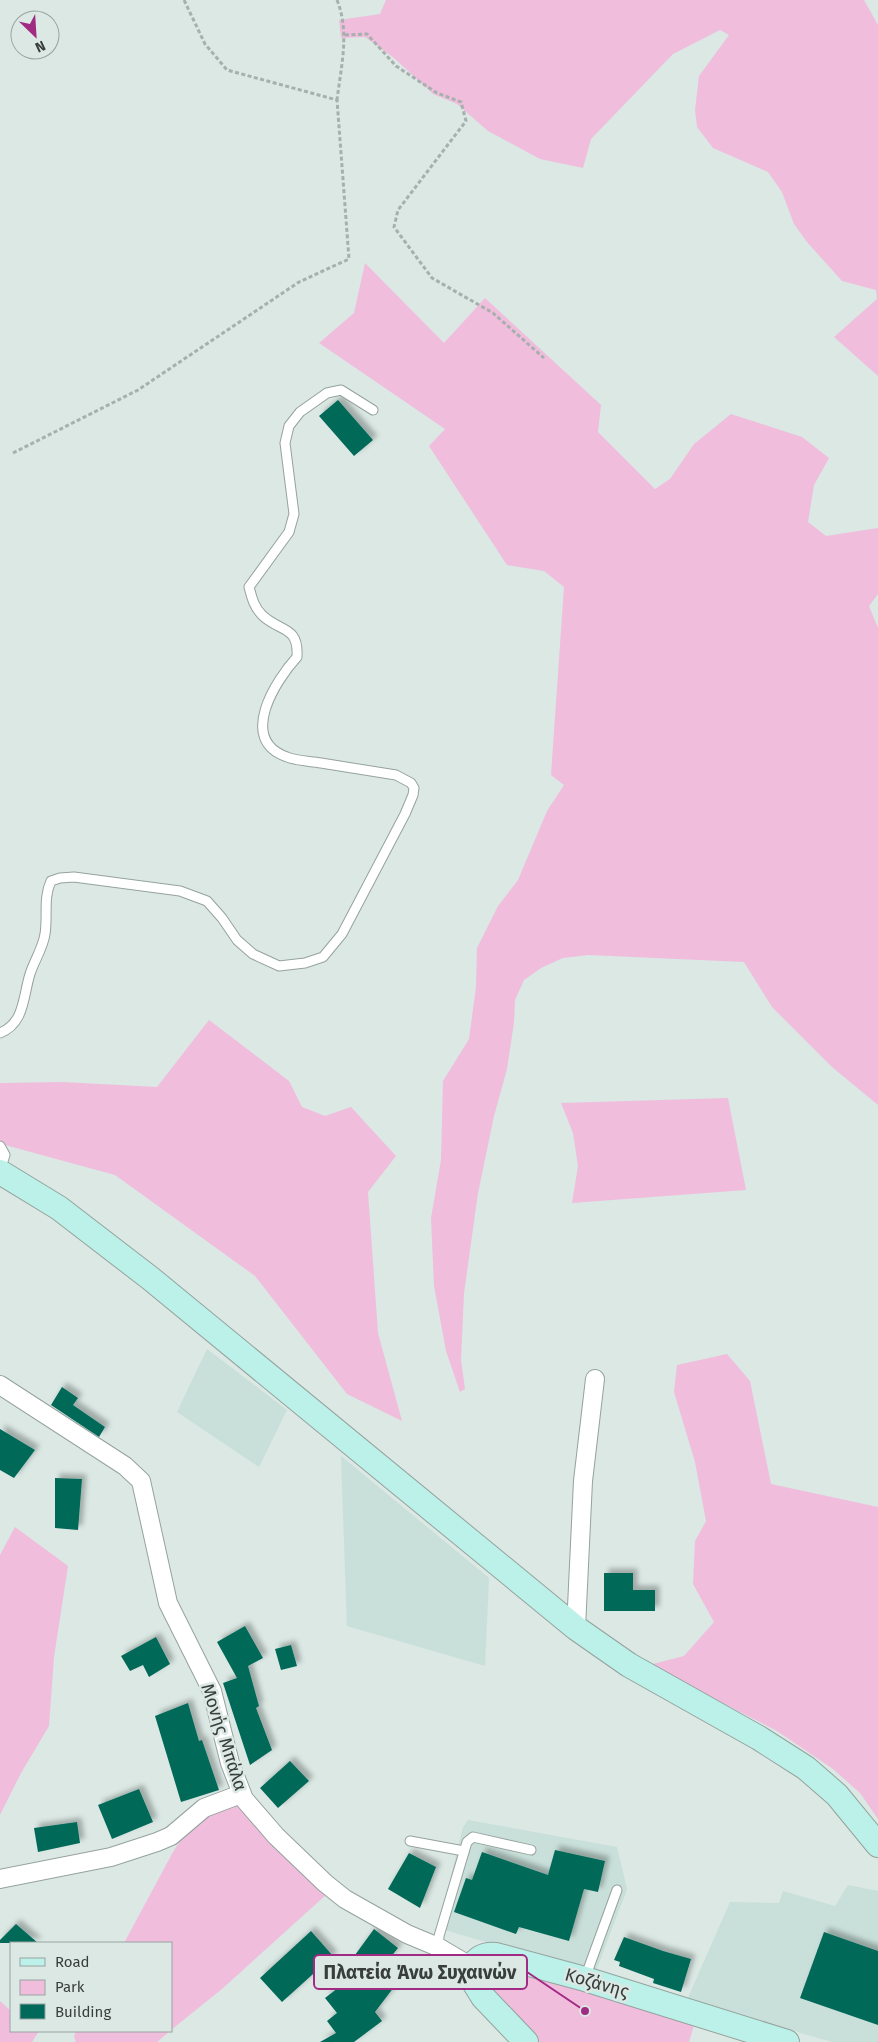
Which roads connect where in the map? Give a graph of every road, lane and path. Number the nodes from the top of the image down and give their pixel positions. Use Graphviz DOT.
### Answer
graph roads {
  1 [pos="184,0"];
  2 [pos="336,0"];
  3 [pos="345,34"];
  4 [pos="337,100"];
  5 [pos="544,358"];
  6 [pos="373,410"];
  7 [pos="13,453"];
  8 [pos="0,1033"];
  9 [pos="0,1146"];
  10 [pos="0,1171"];
  11 [pos="595,1379"];
  12 [pos="0,1385"];
  13 [pos="576,1628"];
  14 [pos="241,1794"];
  15 [pos="410,1841"];
  16 [pos="878,1844"];
  17 [pos="530,1850"];
  18 [pos="464,1851"];
  19 [pos="0,1879"];
  20 [pos="617,1890"];
  21 [pos="438,1947"];
  22 [pos="472,1967"];
  23 [pos="585,1979"];
  24 [pos="526,2042"];
  25 [pos="786,2042"];
  1 -- 4 [label="path"];
  2 -- 3 [label="path"];
  3 -- 4 [label="path"];
  3 -- 5 [label="path"];
  4 -- 7 [label="path"];
  6 -- 8 [label="lane"];
  9 -- 10 [label="lane"];
  10 -- 13 [label="street"];
  11 -- 13 [label="street"];
  12 -- 14 [label="street, Μονής Μπάλα"];
  13 -- 16 [label="street"];
  14 -- 19 [label="street"];
  14 -- 21 [label="street, Μονής Μπάλα"];
  15 -- 18 [label="lane"];
  17 -- 18 [label="lane"];
  18 -- 21 [label="lane"];
  20 -- 23 [label="lane"];
  21 -- 22 [label="street, Μονής Μπάλα"];
  22 -- 23 [label="street, Κοζάνης"];
  22 -- 24 [label="street"];
  23 -- 25 [label="street, Κοζάνης"];
}
